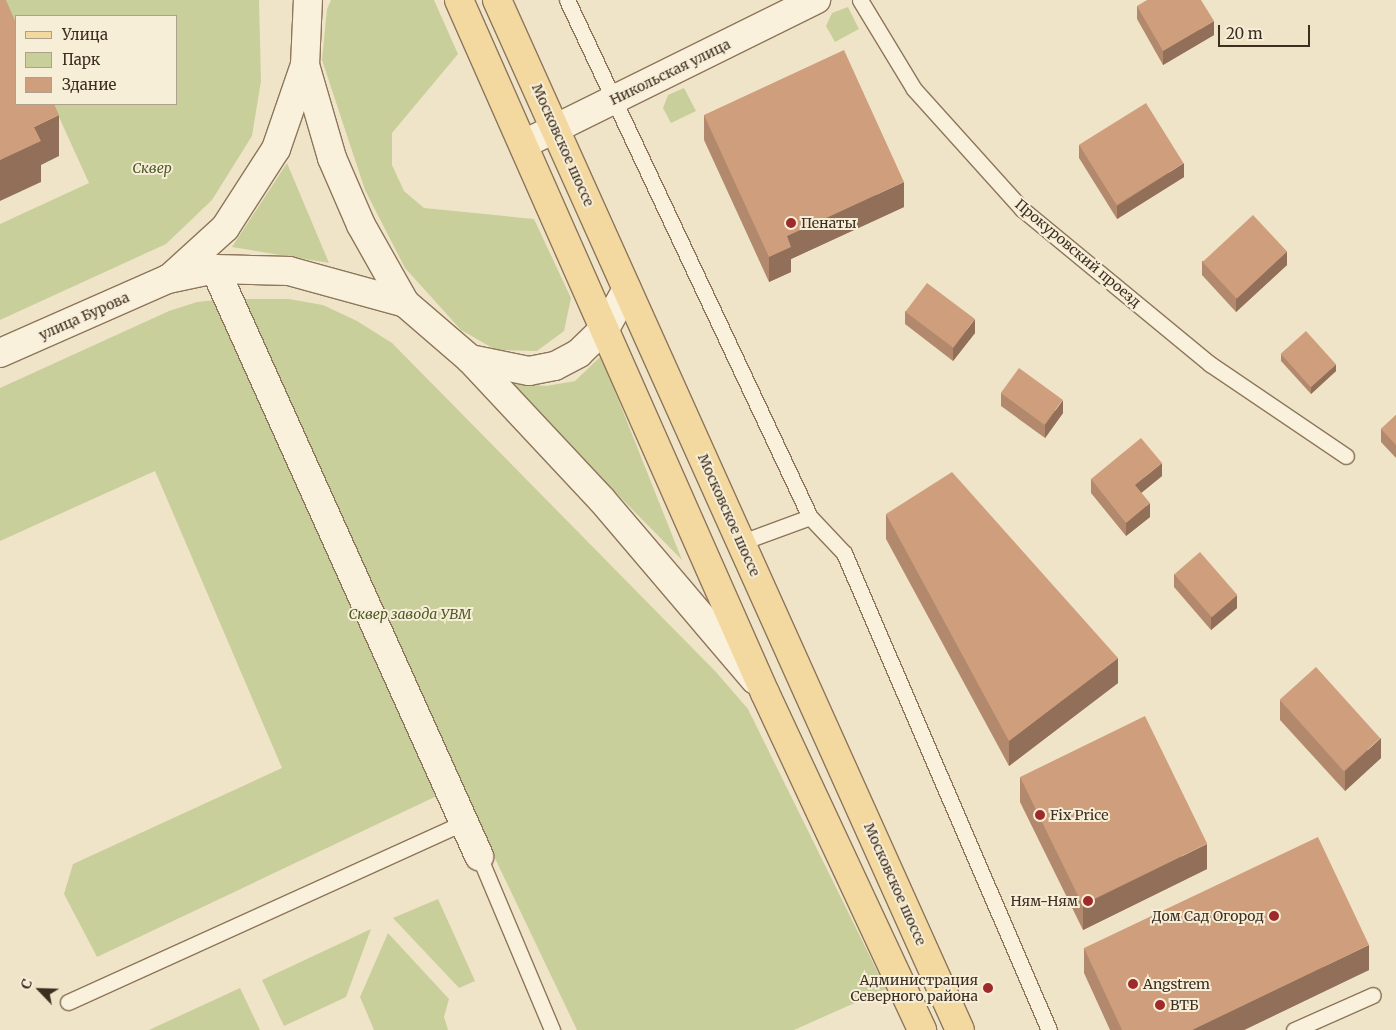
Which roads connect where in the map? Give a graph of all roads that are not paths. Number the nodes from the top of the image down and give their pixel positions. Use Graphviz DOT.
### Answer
graph roads {
  1 [pos="308,0"];
  2 [pos="459,0"];
  3 [pos="497,0"];
  4 [pos="567,0"];
  5 [pos="816,0"];
  6 [pos="860,0"];
  7 [pos="305,64"];
  8 [pos="614,100"];
  9 [pos="556,129"];
  10 [pos="524,144"];
  11 [pos="214,268"];
  12 [pos="168,280"];
  13 [pos="627,289"];
  14 [pos="405,303"];
  15 [pos="606,327"];
  16 [pos="0,353"];
  17 [pos="470,358"];
  18 [pos="1346,456"];
  19 [pos="810,518"];
  20 [pos="742,542"];
  21 [pos="766,693"];
  22 [pos="465,822"];
  23 [pos="479,856"];
  24 [pos="1373,994"];
  25 [pos="68,1002"];
  26 [pos="552,1030"];
  27 [pos="922,1030"];
  28 [pos="960,1030"];
  29 [pos="1049,1030"];
  30 [pos="1294,1030"];
  1 -- 7 [label="main road"];
  2 -- 10 [label="main road"];
  3 -- 9 [label="main road, Московское шоссе"];
  4 -- 8 [label="lane"];
  5 -- 8 [label="main road, Никольская улица"];
  6 -- 18 [label="lane, Прокуровский проезд"];
  7 -- 12 [label="main road"];
  7 -- 14 [label="main road"];
  8 -- 9 [label="main road, Никольская улица"];
  8 -- 19 [label="lane"];
  9 -- 10 [label="main road, Никольская улица"];
  9 -- 13 [label="main road, Московское шоссе"];
  10 -- 15 [label="main road"];
  11 -- 12 [label="main road"];
  11 -- 14 [label="main road"];
  11 -- 22 [label="main road"];
  12 -- 16 [label="main road, улица Бурова"];
  13 -- 15 [label="main road"];
  13 -- 20 [label="main road, Московское шоссе"];
  14 -- 17 [label="main road"];
  15 -- 17 [label="main road"];
  15 -- 21 [label="main road"];
  17 -- 21 [label="main road"];
  19 -- 20 [label="lane"];
  19 -- 29 [label="lane"];
  20 -- 28 [label="main road, Московское шоссе"];
  21 -- 27 [label="main road"];
  22 -- 23 [label="main road"];
  22 -- 25 [label="lane"];
  23 -- 26 [label="lane"];
  24 -- 30 [label="lane"];
}
